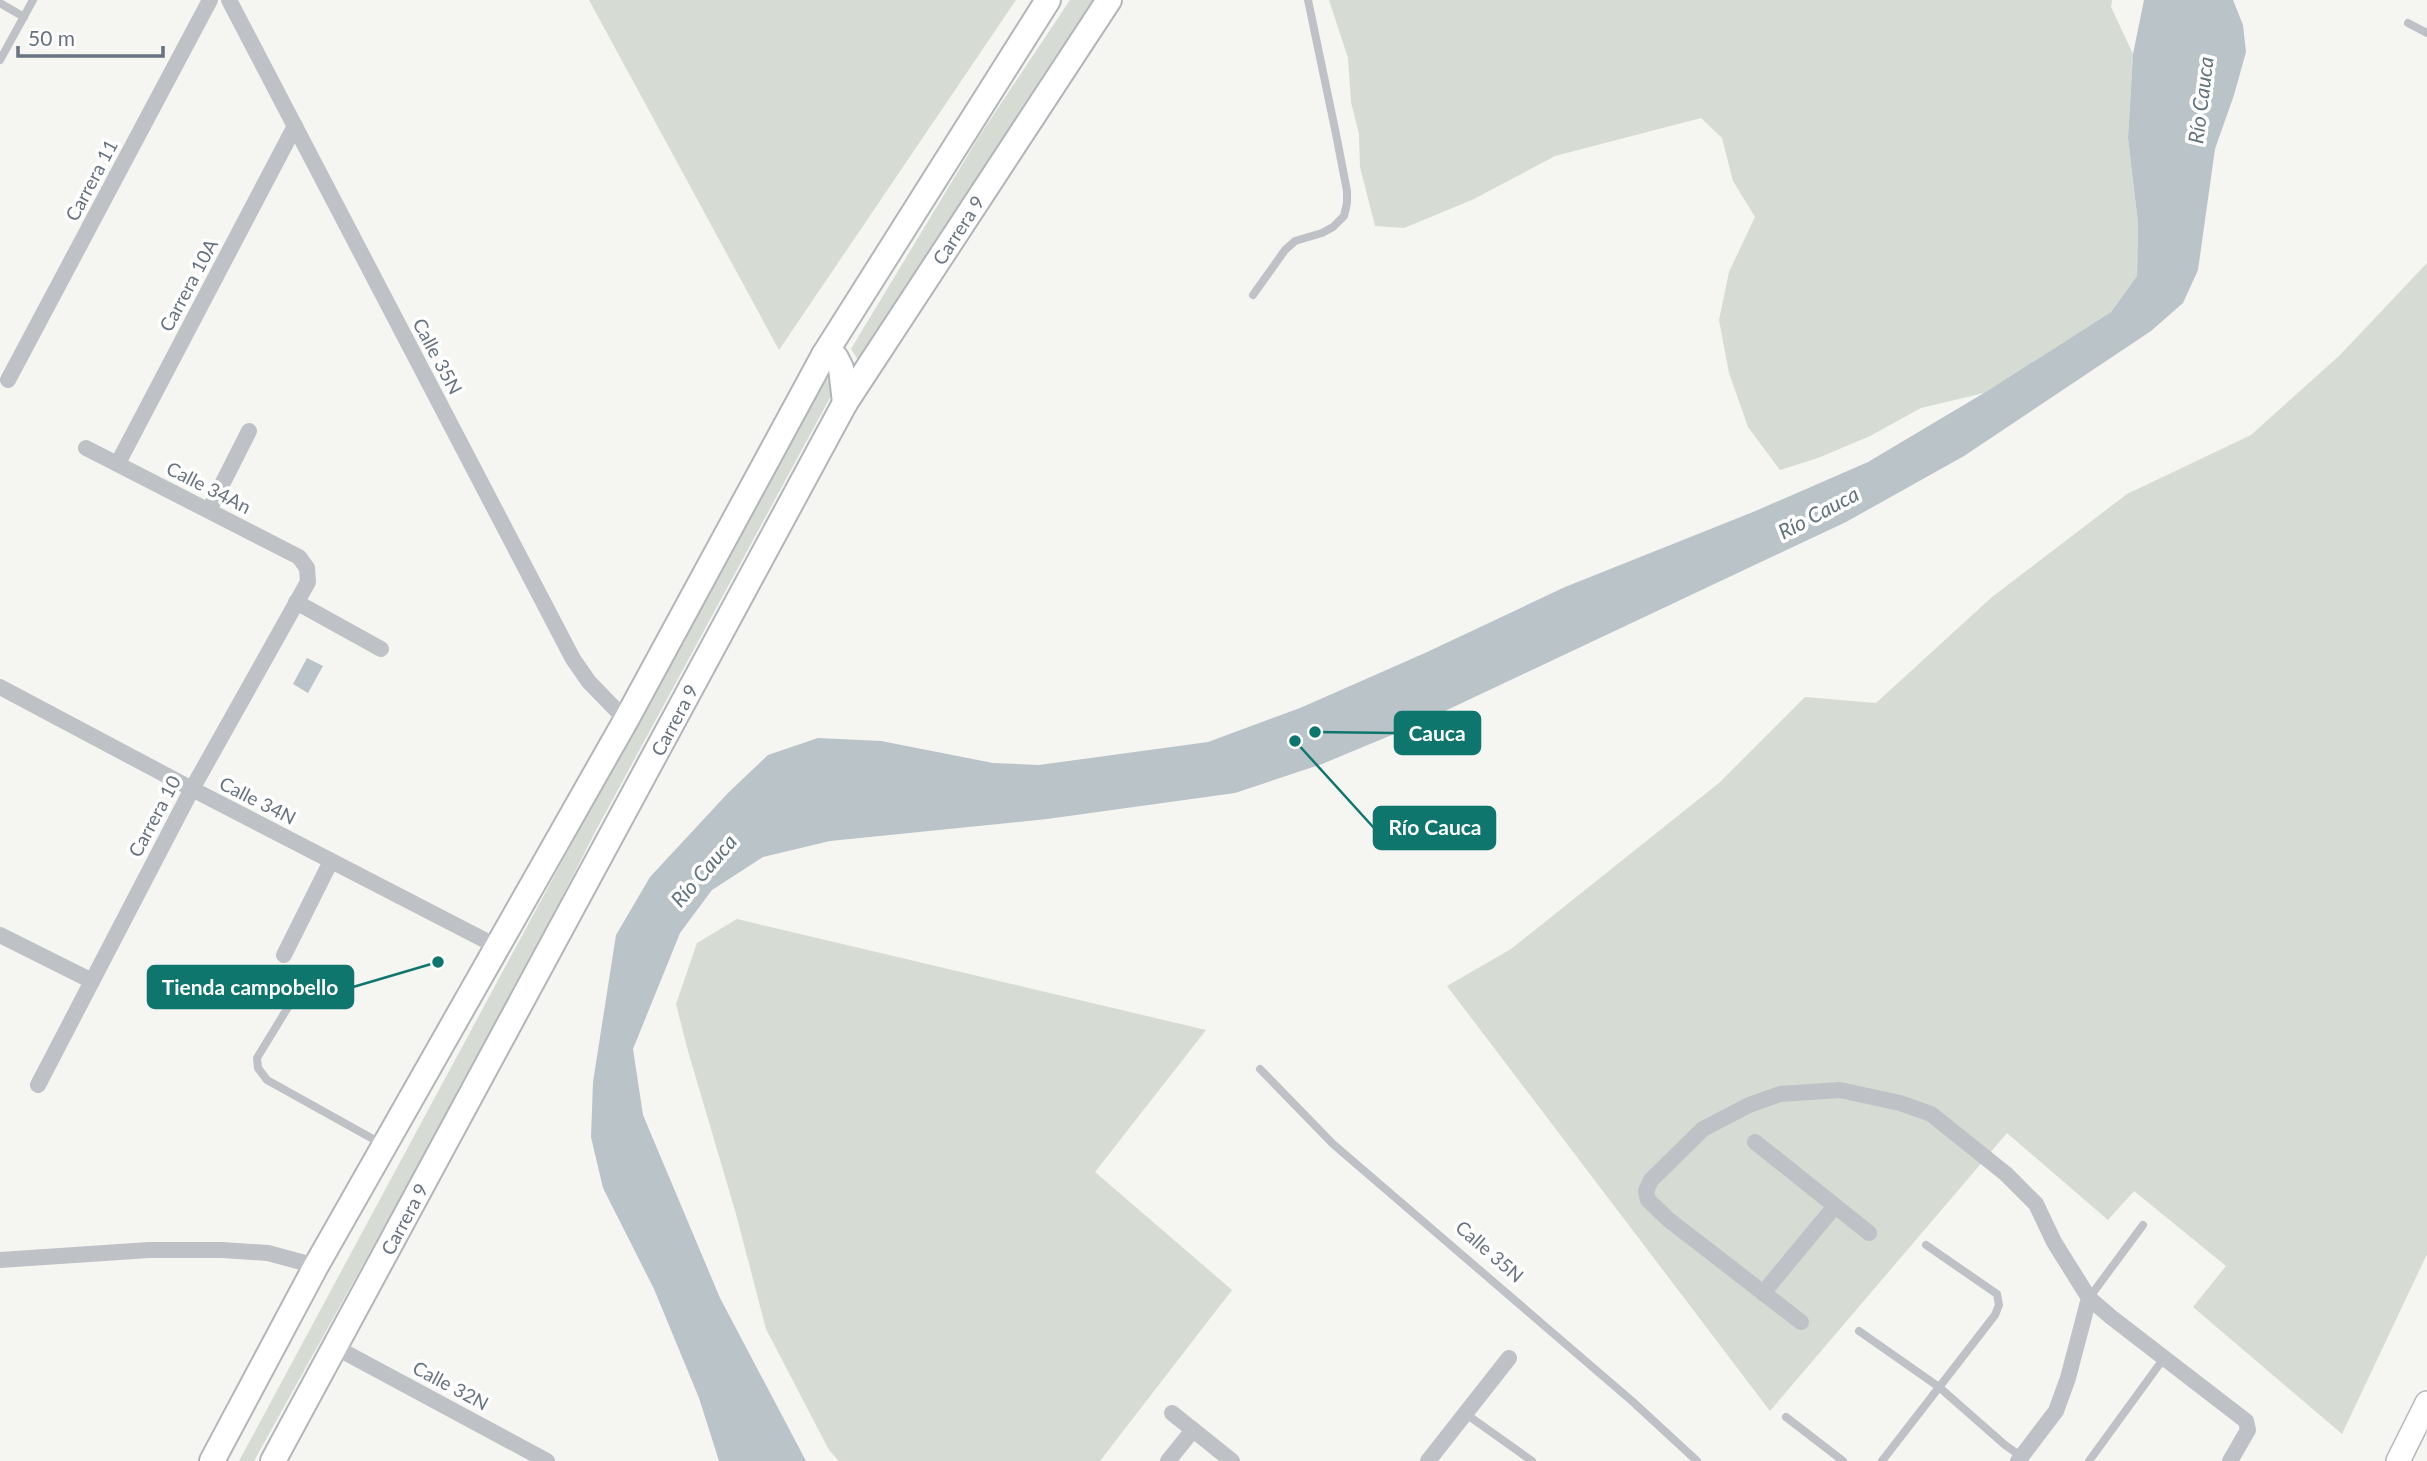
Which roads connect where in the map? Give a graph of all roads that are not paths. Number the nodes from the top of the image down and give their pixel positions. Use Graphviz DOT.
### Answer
graph roads {
  1 [pos="33,0"];
  2 [pos="210,0"];
  3 [pos="229,0"];
  4 [pos="1048,0"];
  5 [pos="1109,0"];
  6 [pos="1308,0"];
  7 [pos="0,3"];
  8 [pos="24,17"];
  9 [pos="2408,23"];
  10 [pos="2427,33"];
  11 [pos="0,60"];
  12 [pos="295,126"];
  13 [pos="1253,295"];
  14 [pos="824,355"];
  15 [pos="8,380"];
  16 [pos="845,404"];
  17 [pos="248,431"];
  18 [pos="86,449"];
  19 [pos="118,463"];
  20 [pos="209,510"];
  21 [pos="307,568"];
  22 [pos="296,602"];
  23 [pos="381,649"];
  24 [pos="0,687"];
  25 [pos="626,720"];
  26 [pos="192,789"];
  27 [pos="331,861"];
  28 [pos="0,934"];
  29 [pos="498,947"];
  30 [pos="284,955"];
  31 [pos="92,981"];
  32 [pos="293,999"];
  33 [pos="1260,1069"];
  34 [pos="38,1085"];
  35 [pos="1755,1142"];
  36 [pos="384,1145"];
  37 [pos="1835,1206"];
  38 [pos="2143,1225"];
  39 [pos="1869,1233"];
  40 [pos="1926,1245"];
  41 [pos="0,1260"];
  42 [pos="316,1266"];
  43 [pos="1763,1293"];
  44 [pos="2090,1298"];
  45 [pos="1801,1322"];
  46 [pos="1859,1331"];
  47 [pos="335,1347"];
  48 [pos="1509,1358"];
  49 [pos="2164,1358"];
  50 [pos="1938,1387"];
  51 [pos="2427,1403"];
  52 [pos="1172,1413"];
  53 [pos="1466,1414"];
  54 [pos="1786,1417"];
  55 [pos="1193,1430"];
  56 [pos="2020,1459"];
  57 [pos="212,1461"];
  58 [pos="273,1461"];
  59 [pos="547,1461"];
  60 [pos="1168,1461"];
  61 [pos="1232,1461"];
  62 [pos="1428,1461"];
  63 [pos="1532,1461"];
  64 [pos="1697,1461"];
  65 [pos="1843,1461"];
  66 [pos="1882,1461"];
  67 [pos="2089,1461"];
  68 [pos="2230,1461"];
  69 [pos="2398,1461"];
  1 -- 8 [label="lane"];
  2 -- 15 [label="street, Carrera 11"];
  3 -- 12 [label="street, Calle 35N"];
  4 -- 14 [label="main road"];
  5 -- 16 [label="main road, Carrera 9"];
  6 -- 13 [label="lane"];
  7 -- 8 [label="lane"];
  8 -- 11 [label="lane"];
  9 -- 10 [label="lane"];
  12 -- 19 [label="street, Carrera 10A"];
  12 -- 25 [label="street, Calle 35N"];
  14 -- 16 [label="main road"];
  14 -- 25 [label="main road"];
  16 -- 47 [label="main road, Carrera 9"];
  17 -- 20 [label="street"];
  18 -- 19 [label="street, Calle 34An"];
  19 -- 20 [label="street, Calle 34An"];
  20 -- 21 [label="street, Calle 34An"];
  21 -- 22 [label="street, Carrera 10"];
  22 -- 23 [label="street"];
  22 -- 26 [label="street, Carrera 10"];
  24 -- 26 [label="street, Calle 34N"];
  25 -- 29 [label="main road"];
  26 -- 27 [label="street, Calle 34N"];
  26 -- 31 [label="street, Carrera 10"];
  27 -- 29 [label="street, Calle 34N"];
  27 -- 30 [label="street"];
  28 -- 31 [label="street"];
  29 -- 36 [label="main road"];
  31 -- 34 [label="street, Carrera 10"];
  32 -- 36 [label="lane"];
  33 -- 64 [label="lane, Calle 35N"];
  35 -- 37 [label="street"];
  36 -- 42 [label="main road"];
  37 -- 39 [label="street"];
  37 -- 43 [label="street"];
  38 -- 44 [label="lane"];
  40 -- 50 [label="lane"];
  41 -- 42 [label="street"];
  42 -- 57 [label="main road"];
  43 -- 44 [label="street"];
  43 -- 45 [label="street"];
  44 -- 49 [label="street"];
  44 -- 56 [label="street"];
  46 -- 50 [label="lane"];
  47 -- 58 [label="main road, Carrera 9"];
  47 -- 59 [label="street, Calle 32N"];
  48 -- 53 [label="street"];
  49 -- 67 [label="lane"];
  49 -- 68 [label="street"];
  50 -- 56 [label="lane"];
  50 -- 66 [label="lane"];
  51 -- 69 [label="main road"];
  52 -- 55 [label="street"];
  53 -- 62 [label="street"];
  53 -- 63 [label="lane"];
  54 -- 65 [label="lane"];
  55 -- 60 [label="street"];
  55 -- 61 [label="street"];
}
